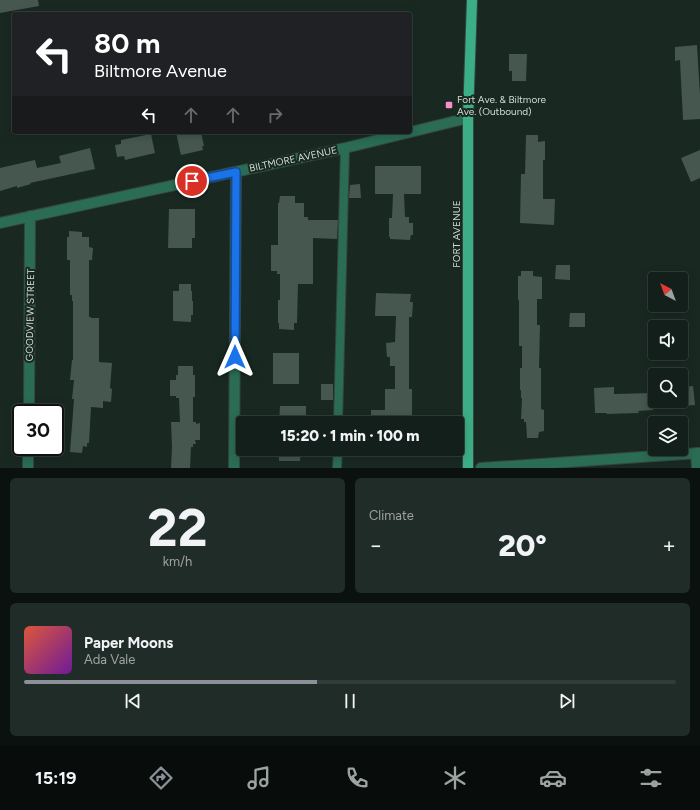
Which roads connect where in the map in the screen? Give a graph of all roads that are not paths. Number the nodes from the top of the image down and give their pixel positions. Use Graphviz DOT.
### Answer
graph roads {
  1 [pos="472,0"];
  2 [pos="468,118"];
  3 [pos="412,132"];
  4 [pos="402,134"];
  5 [pos="345,148"];
  6 [pos="236,172"];
  7 [pos="30,216"];
  8 [pos="0,223"];
  9 [pos="29,404"];
  10 [pos="338,416"];
  11 [pos="698,453"];
  12 [pos="28,456"];
  13 [pos="338,456"];
  14 [pos="28,468"];
  15 [pos="234,468"];
  16 [pos="337,468"];
  17 [pos="468,468"];
  18 [pos="481,468"];
  19 [pos="697,468"];
  1 -- 2 [label="main road, FORT AVENUE"];
  2 -- 3 [label="street, BILTMORE AVENUE"];
  2 -- 17 [label="main road, FORT AVENUE"];
  4 -- 5 [label="street, BILTMORE AVENUE"];
  5 -- 6 [label="street, BILTMORE AVENUE"];
  5 -- 10 [label="lane"];
  6 -- 7 [label="street, BILTMORE AVENUE"];
  6 -- 15 [label="street"];
  7 -- 8 [label="street, BILTMORE AVENUE"];
  7 -- 9 [label="street, GOODVIEW STREET"];
  11 -- 18 [label="street"];
  11 -- 19 [label="street"];
  12 -- 14 [label="street"];
  13 -- 16 [label="lane"];
}
